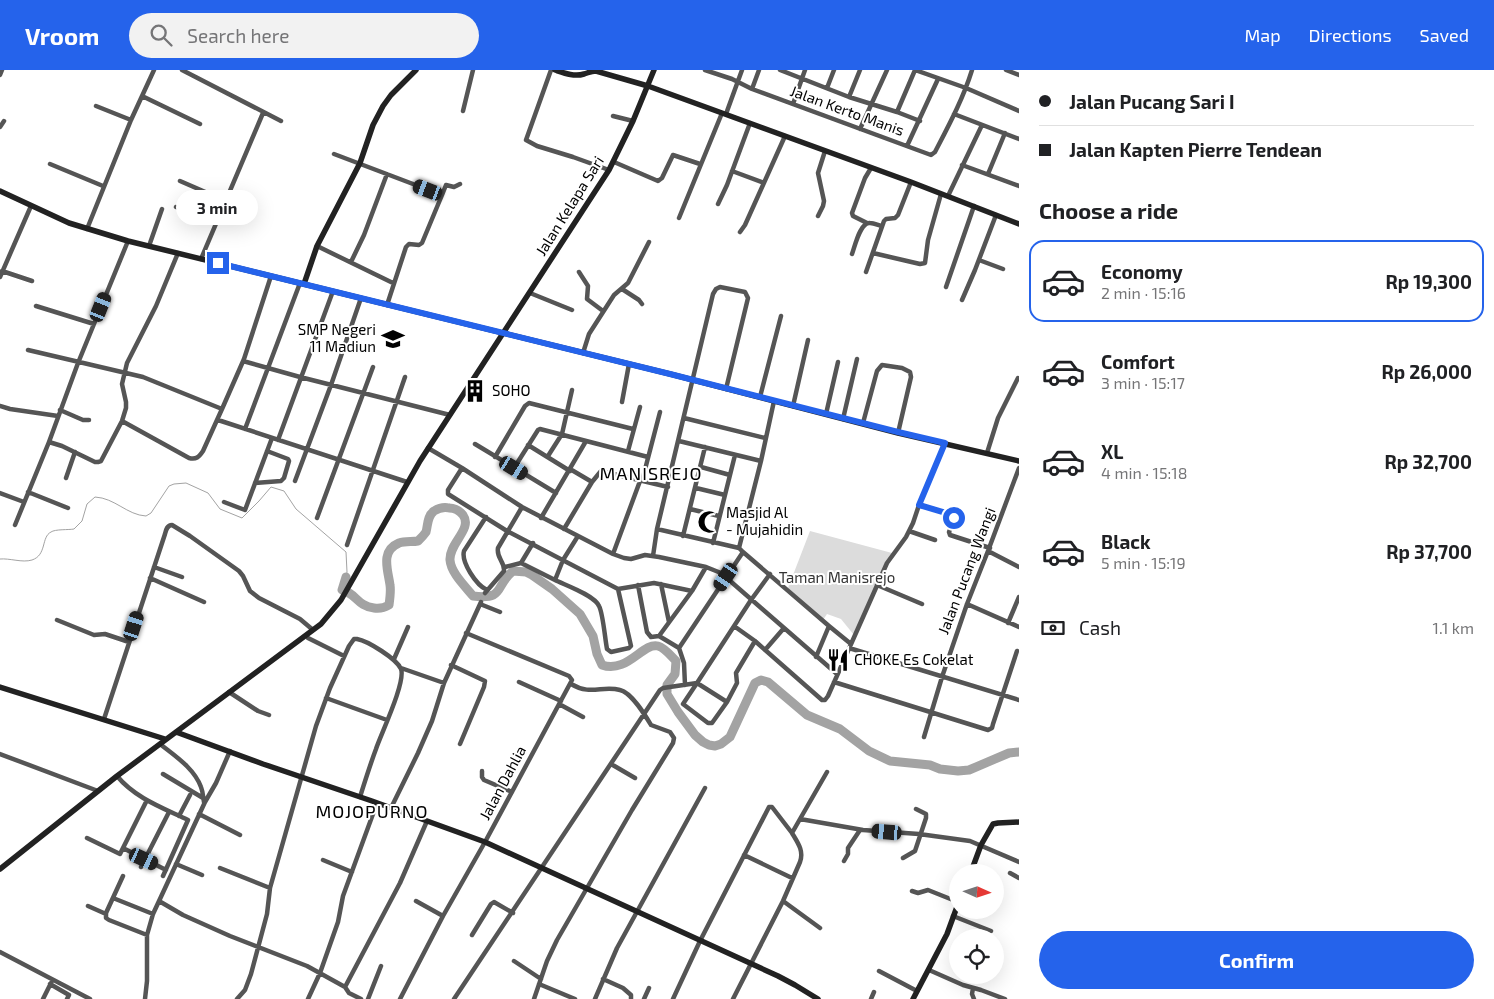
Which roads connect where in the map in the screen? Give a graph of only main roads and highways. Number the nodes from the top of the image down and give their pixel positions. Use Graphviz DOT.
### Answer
graph roads {
  1 [pos="416,70"];
  2 [pos="553,70"];
  3 [pos="654,70"];
  4 [pos="591,71"];
  5 [pos="648,86"];
  6 [pos="0,191"];
  7 [pos="1019,224"];
  8 [pos="302,283"];
  9 [pos="503,334"];
  10 [pos="1019,461"];
  11 [pos="0,687"];
  12 [pos="176,732"];
  13 [pos="165,740"];
  14 [pos="1019,822"];
  15 [pos="974,864"];
  16 [pos="0,869"];
  17 [pos="952,919"];
  18 [pos="818,999"];
  19 [pos="914,999"];
  1 -- 8 [label="main road"];
  2 -- 4 [label="main road"];
  3 -- 5 [label="main road, Jalan Kelapa Sari"];
  4 -- 5 [label="main road"];
  5 -- 7 [label="main road"];
  5 -- 9 [label="main road, Jalan Kelapa Sari"];
  6 -- 8 [label="main road"];
  8 -- 9 [label="main road"];
  9 -- 10 [label="main road"];
  9 -- 12 [label="main road, Jalan Kelapa Sari"];
  11 -- 13 [label="main road"];
  12 -- 13 [label="main road, Jalan Kelapa Sari"];
  12 -- 18 [label="main road"];
  13 -- 16 [label="main road, Jalan Kelapa Sari"];
  14 -- 15 [label="main road"];
  17 -- 19 [label="main road"];
}
